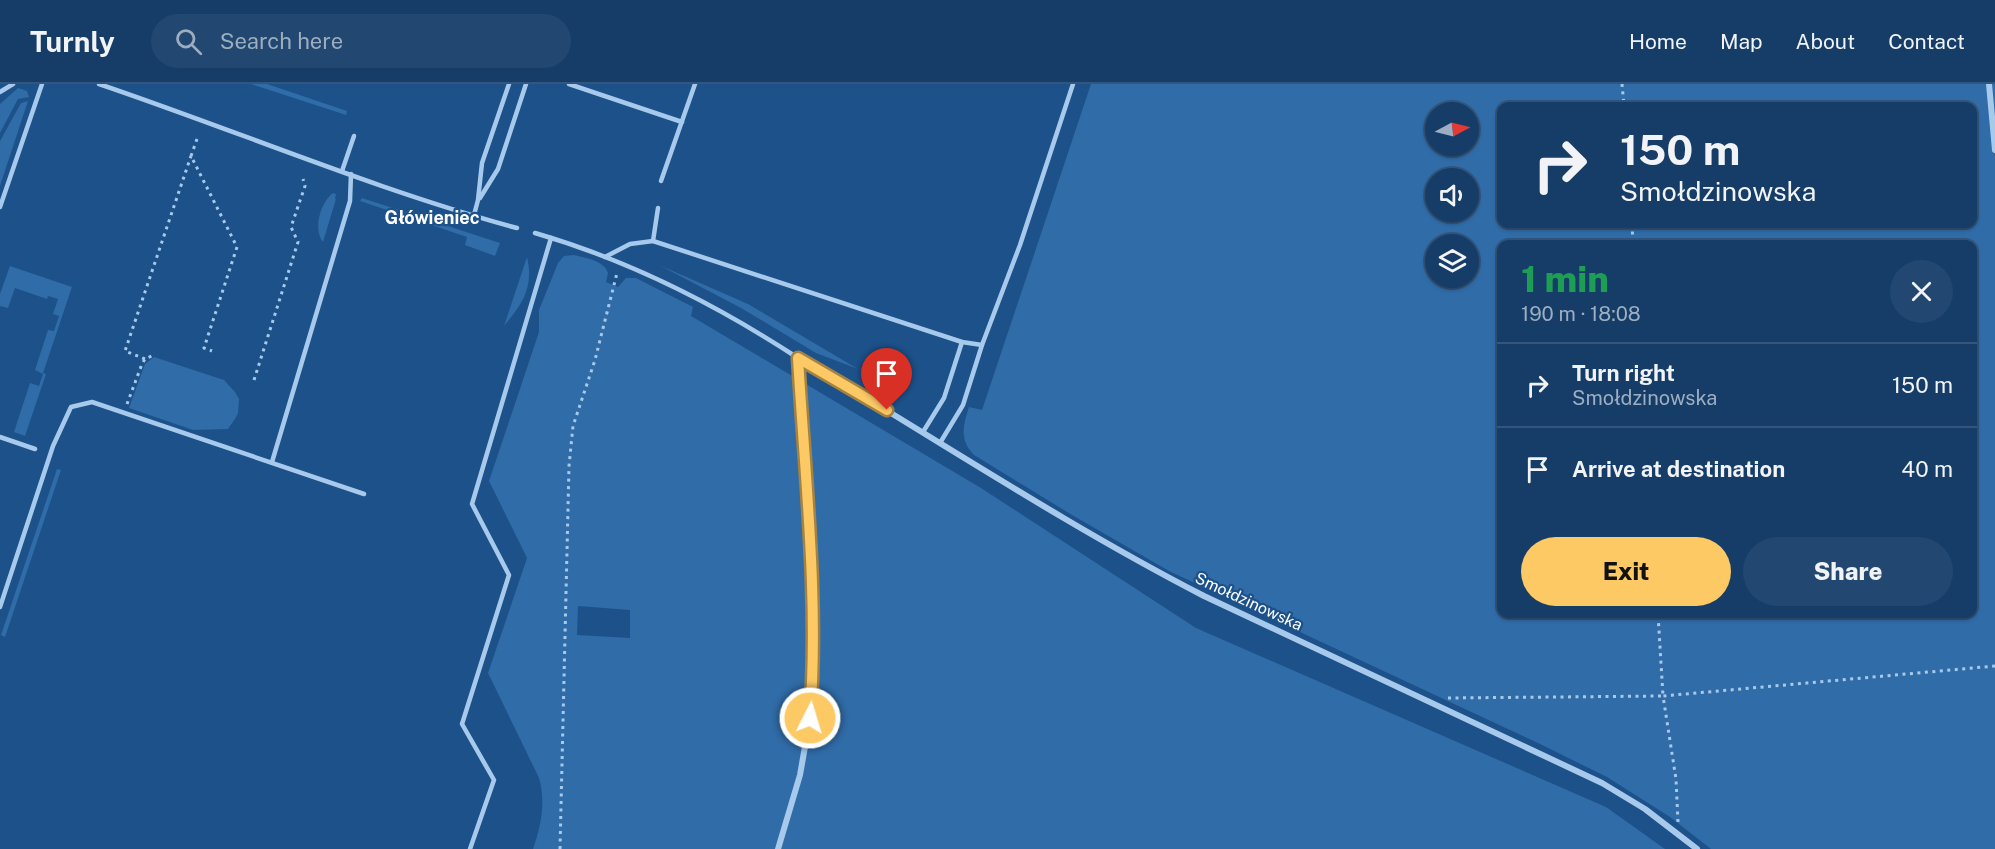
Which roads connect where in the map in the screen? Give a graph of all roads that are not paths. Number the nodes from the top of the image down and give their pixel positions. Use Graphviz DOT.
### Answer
graph roads {
  1 [pos="13,84"];
  2 [pos="42,84"];
  3 [pos="99,84"];
  4 [pos="509,84"];
  5 [pos="526,84"];
  6 [pos="569,84"];
  7 [pos="695,84"];
  8 [pos="1073,84"];
  9 [pos="1989,84"];
  10 [pos="0,92"];
  11 [pos="682,122"];
  12 [pos="354,136"];
  13 [pos="1995,150"];
  14 [pos="342,171"];
  15 [pos="351,174"];
  16 [pos="661,182"];
  17 [pos="478,200"];
  18 [pos="0,207"];
  19 [pos="658,208"];
  20 [pos="474,215"];
  21 [pos="517,228"];
  22 [pos="535,233"];
  23 [pos="551,238"];
  24 [pos="653,241"];
  25 [pos="605,257"];
  26 [pos="962,342"];
  27 [pos="982,345"];
  28 [pos="798,358"];
  29 [pos="923,432"];
  30 [pos="0,437"];
  31 [pos="940,443"];
  32 [pos="35,449"];
  33 [pos="272,462"];
  34 [pos="364,494"];
  35 [pos="0,607"];
  36 [pos="470,849"];
  37 [pos="778,849"];
  38 [pos="1697,849"];
  1 -- 10 [label="lane"];
  2 -- 18 [label="lane"];
  3 -- 14 [label="lane"];
  4 -- 17 [label="lane"];
  5 -- 17 [label="lane"];
  6 -- 11 [label="lane"];
  7 -- 11 [label="lane"];
  8 -- 27 [label="lane"];
  9 -- 13 [label="street"];
  11 -- 16 [label="lane"];
  12 -- 14 [label="lane"];
  14 -- 15 [label="lane"];
  15 -- 20 [label="lane"];
  15 -- 33 [label="lane"];
  17 -- 20 [label="lane"];
  19 -- 24 [label="lane"];
  20 -- 21 [label="lane"];
  22 -- 23 [label="lane"];
  23 -- 25 [label="lane"];
  23 -- 36 [label="lane"];
  24 -- 25 [label="lane"];
  24 -- 26 [label="lane"];
  25 -- 28 [label="lane"];
  26 -- 27 [label="lane"];
  26 -- 29 [label="lane"];
  27 -- 31 [label="lane"];
  28 -- 29 [label="street, Smołdzinowska"];
  28 -- 37 [label="street"];
  29 -- 31 [label="street, Smołdzinowska"];
  30 -- 32 [label="lane"];
  31 -- 38 [label="street, Smołdzinowska"];
  33 -- 34 [label="lane"];
  33 -- 35 [label="lane"];
}
